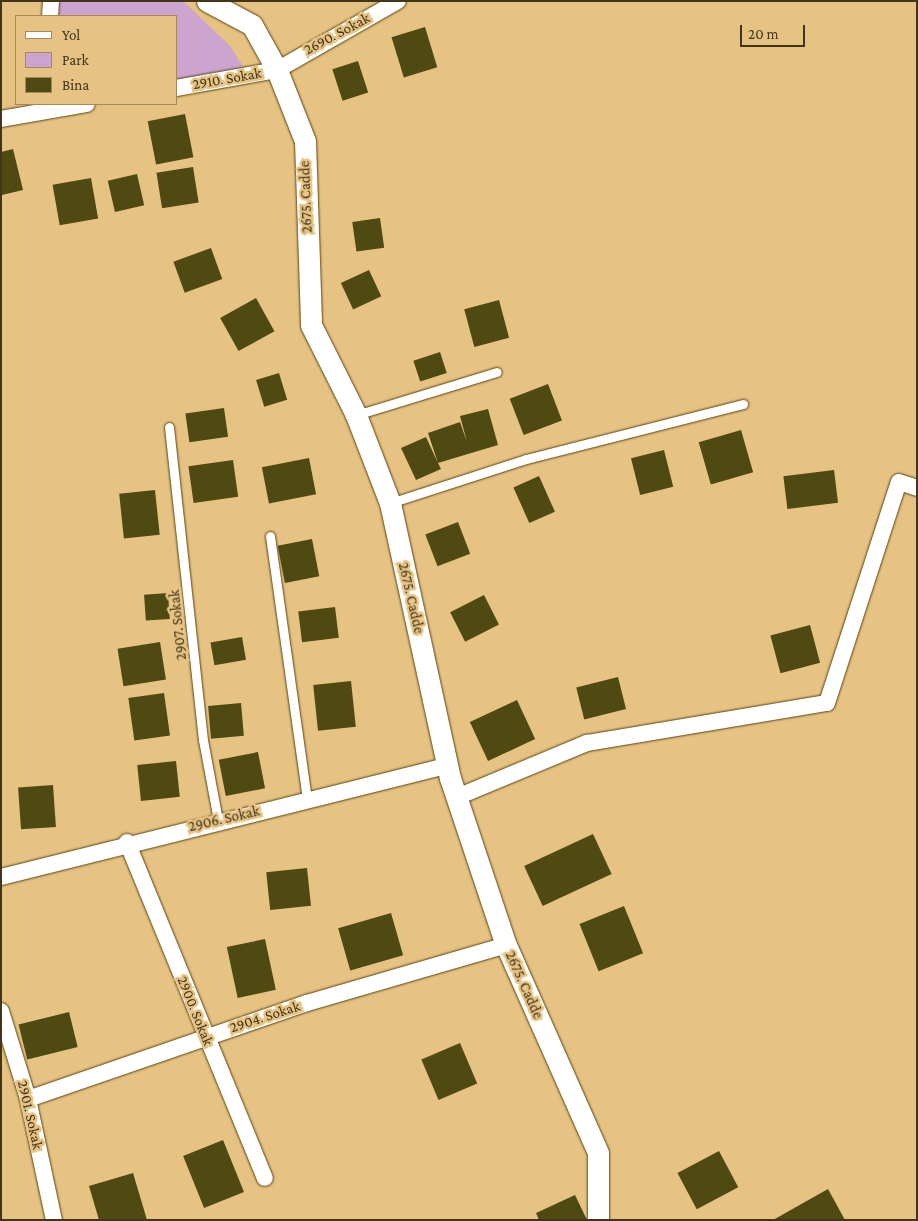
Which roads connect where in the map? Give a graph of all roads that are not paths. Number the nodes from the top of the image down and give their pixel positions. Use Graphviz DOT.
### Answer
graph roads {
  1 [pos="51,1"];
  2 [pos="207,1"];
  3 [pos="398,1"];
  4 [pos="50,15"];
  5 [pos="277,70"];
  6 [pos="178,88"];
  7 [pos="76,105"];
  8 [pos="45,108"];
  9 [pos="1,119"];
  10 [pos="497,372"];
  11 [pos="743,404"];
  12 [pos="356,415"];
  13 [pos="169,427"];
  14 [pos="917,488"];
  15 [pos="390,503"];
  16 [pos="270,536"];
  17 [pos="449,765"];
  18 [pos="458,797"];
  19 [pos="307,799"];
  20 [pos="218,820"];
  21 [pos="127,842"];
  22 [pos="1,877"];
  23 [pos="506,945"];
  24 [pos="1,1011"];
  25 [pos="205,1036"];
  26 [pos="28,1099"];
  27 [pos="265,1178"];
  28 [pos="54,1220"];
  29 [pos="598,1220"];
  1 -- 4 [label="street"];
  2 -- 5 [label="street, 2675. Cadde"];
  3 -- 5 [label="street, 2690. Sokak"];
  5 -- 6 [label="street, 2910. Sokak"];
  5 -- 12 [label="street, 2675. Cadde"];
  7 -- 8 [label="street"];
  8 -- 9 [label="street"];
  10 -- 12 [label="lane"];
  11 -- 15 [label="lane"];
  12 -- 15 [label="street, 2675. Cadde"];
  13 -- 20 [label="lane, 2907. Sokak"];
  14 -- 18 [label="street"];
  15 -- 17 [label="street, 2675. Cadde"];
  16 -- 19 [label="lane"];
  17 -- 18 [label="street, 2675. Cadde"];
  17 -- 19 [label="street, 2906. Sokak"];
  18 -- 23 [label="street, 2675. Cadde"];
  19 -- 20 [label="street, 2906. Sokak"];
  20 -- 21 [label="street, 2906. Sokak"];
  21 -- 22 [label="street, 2906. Sokak"];
  21 -- 25 [label="street, 2900. Sokak"];
  23 -- 25 [label="street, 2904. Sokak"];
  23 -- 29 [label="street, 2675. Cadde"];
  24 -- 26 [label="street, 2901. Sokak"];
  25 -- 26 [label="street, 2904. Sokak"];
  25 -- 27 [label="street, 2900. Sokak"];
  26 -- 28 [label="street, 2901. Sokak"];
}
